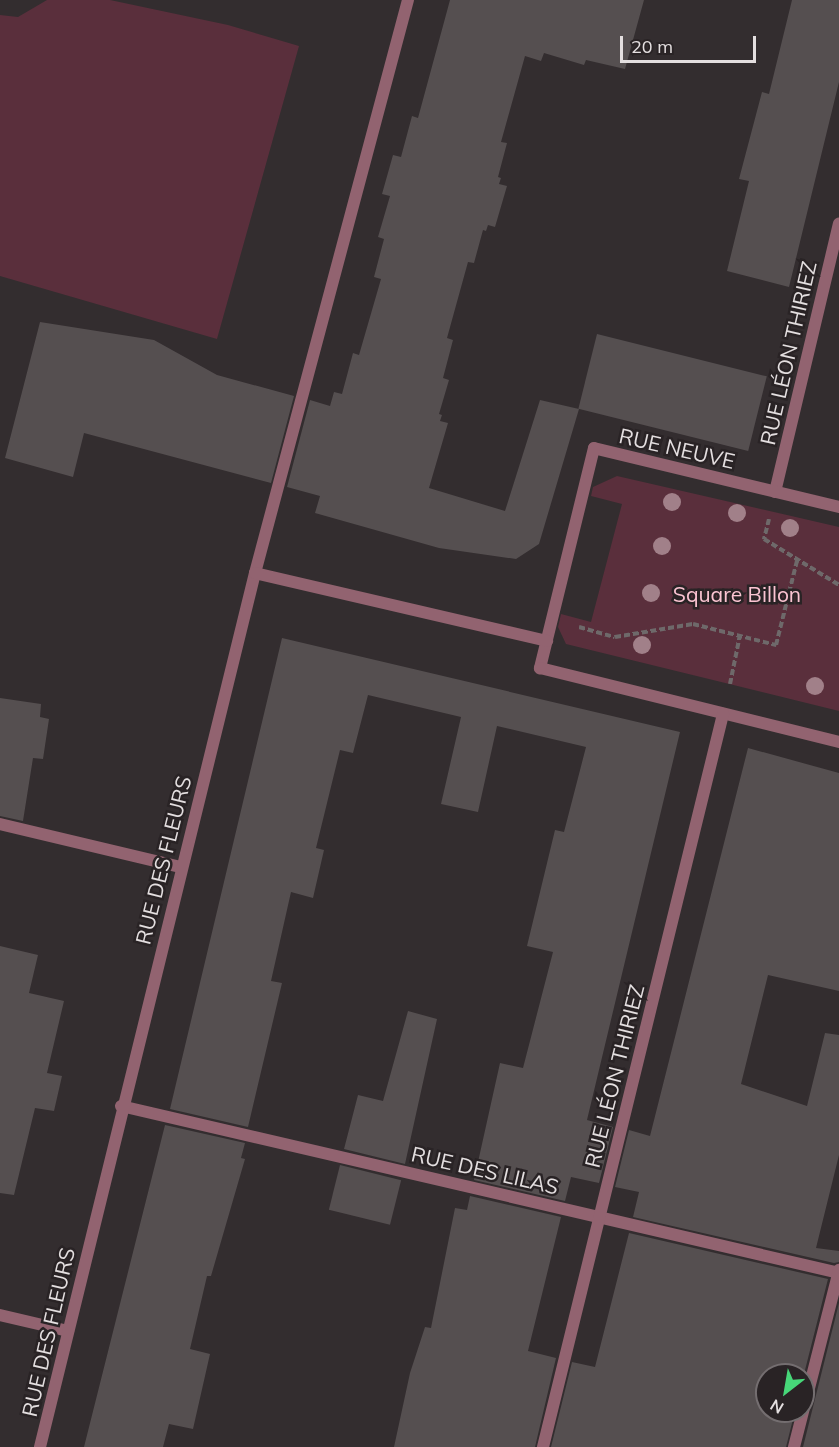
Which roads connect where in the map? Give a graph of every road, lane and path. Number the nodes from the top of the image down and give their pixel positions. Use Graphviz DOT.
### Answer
graph roads {
  1 [pos="408,0"];
  2 [pos="839,224"];
  3 [pos="775,492"];
  4 [pos="839,507"];
  5 [pos="797,561"];
  6 [pos="255,573"];
  7 [pos="839,585"];
  8 [pos="552,619"];
  9 [pos="740,635"];
  10 [pos="546,641"];
  11 [pos="723,714"];
  12 [pos="839,742"];
  13 [pos="0,824"];
  14 [pos="181,867"];
  15 [pos="121,1106"];
  16 [pos="599,1217"];
  17 [pos="839,1272"];
  18 [pos="0,1315"];
  19 [pos="68,1331"];
  20 [pos="40,1447"];
  21 [pos="543,1447"];
  22 [pos="794,1447"];
  1 -- 6 [label="street, RUE DES FLEURS"];
  2 -- 3 [label="street, RUE LÉON THIRIEZ"];
  3 -- 4 [label="street, RUE NEUVE"];
  3 -- 5 [label="path"];
  3 -- 8 [label="street, RUE NEUVE"];
  5 -- 7 [label="path"];
  5 -- 9 [label="path"];
  6 -- 10 [label="street"];
  6 -- 14 [label="street, RUE DES FLEURS"];
  8 -- 9 [label="path"];
  8 -- 10 [label="street, RUE NEUVE"];
  9 -- 11 [label="path"];
  10 -- 11 [label="street"];
  11 -- 12 [label="street"];
  11 -- 16 [label="street, RUE LÉON THIRIEZ"];
  13 -- 14 [label="street"];
  14 -- 15 [label="street, RUE DES FLEURS"];
  15 -- 16 [label="street, RUE DES LILAS"];
  15 -- 19 [label="street, RUE DES FLEURS"];
  16 -- 17 [label="street, RUE DES LILAS"];
  16 -- 21 [label="street, RUE LÉON THIRIEZ"];
  17 -- 22 [label="street"];
  18 -- 19 [label="street"];
  19 -- 20 [label="street, RUE DES FLEURS"];
}
